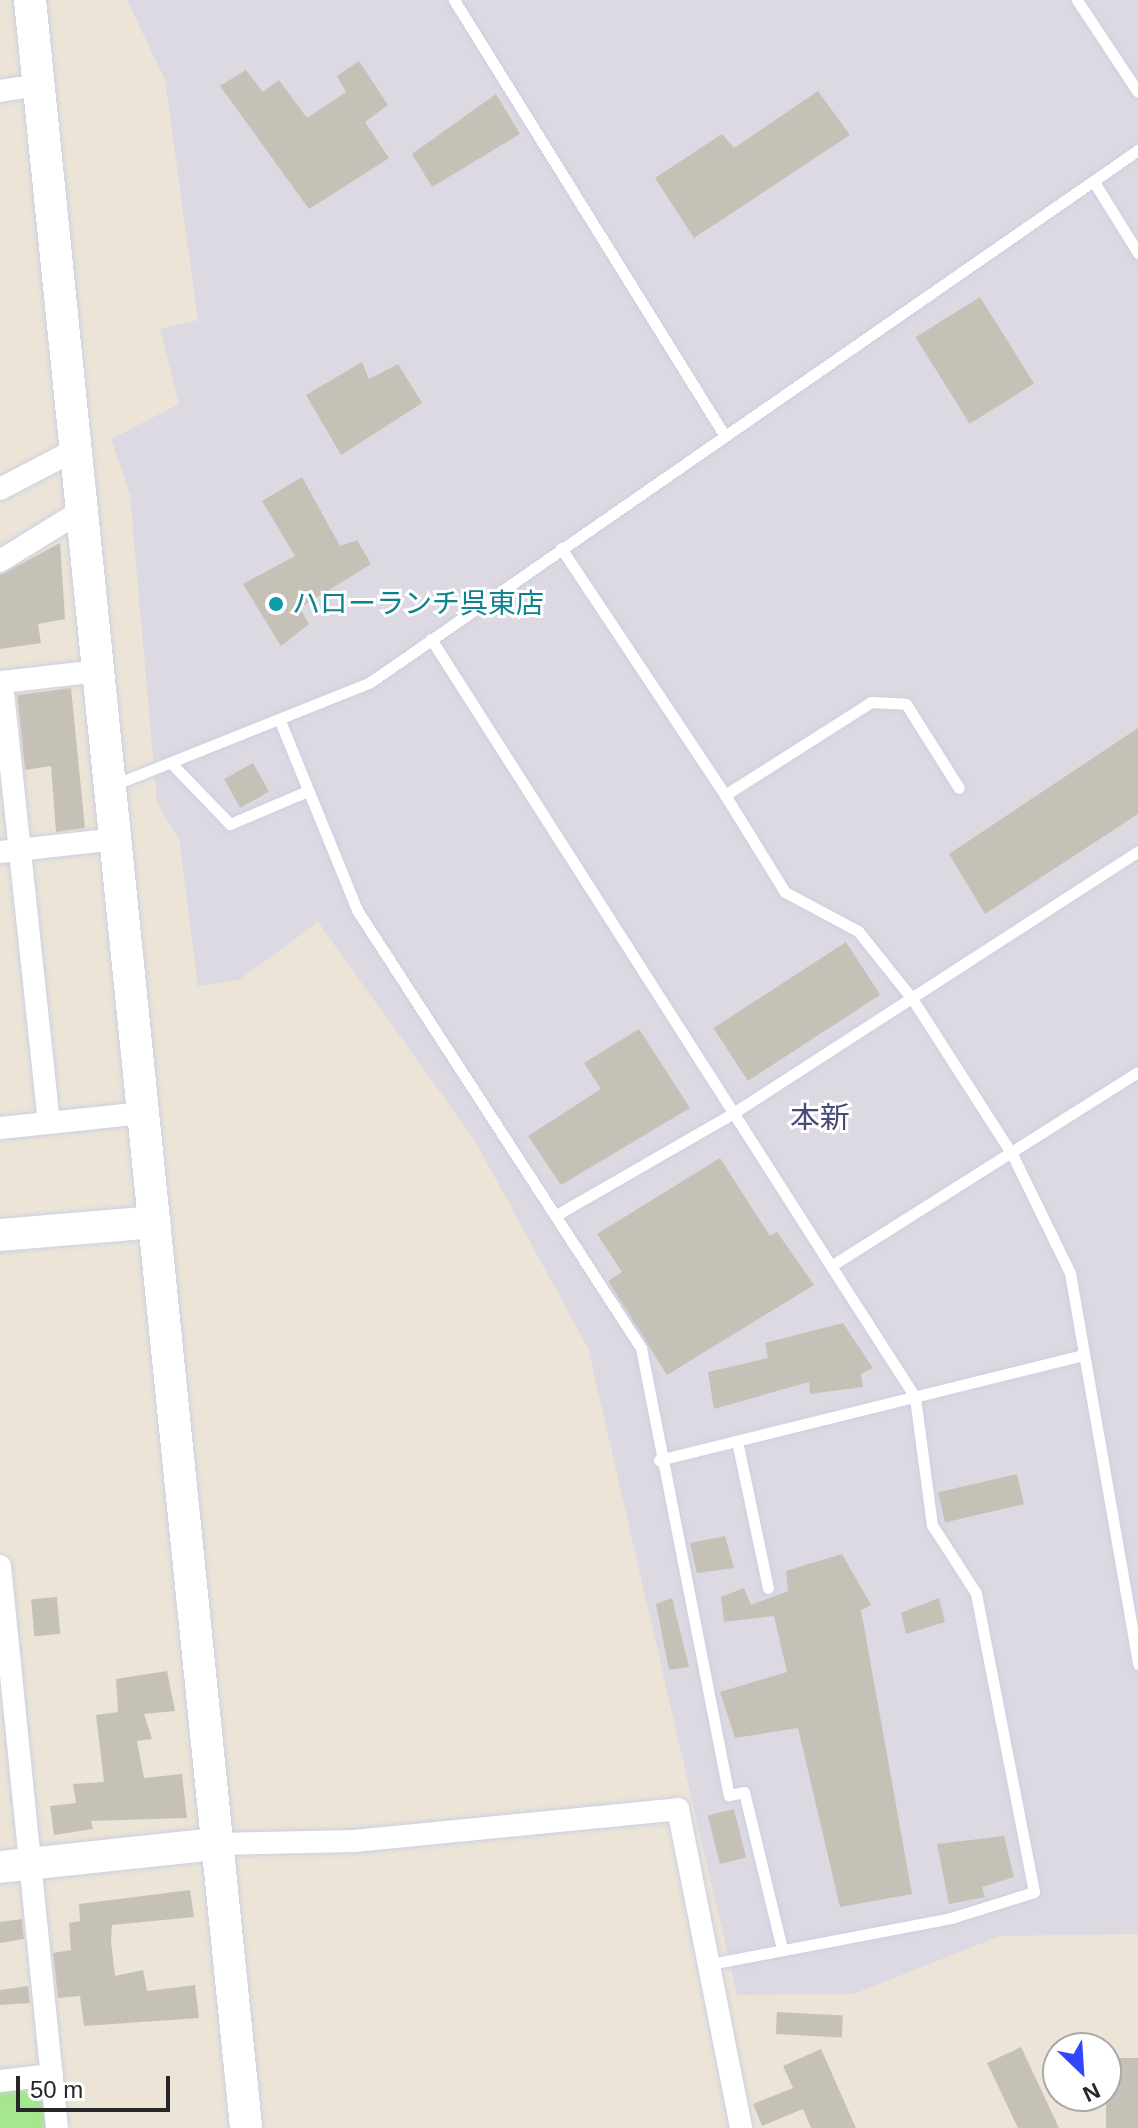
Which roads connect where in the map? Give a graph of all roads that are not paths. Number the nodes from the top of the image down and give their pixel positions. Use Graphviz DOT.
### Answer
graph roads {
  1 [pos="30,0"];
  2 [pos="454,0"];
  3 [pos="1077,0"];
  4 [pos="37,85"];
  5 [pos="0,91"];
  6 [pos="1138,92"];
  7 [pos="1138,150"];
  8 [pos="1094,182"];
  9 [pos="1138,253"];
  10 [pos="723,433"];
  11 [pos="77,449"];
  12 [pos="0,489"];
  13 [pos="81,511"];
  14 [pos="561,548"];
  15 [pos="0,561"];
  16 [pos="431,639"];
  17 [pos="98,671"];
  18 [pos="1,682"];
  19 [pos="280,721"];
  20 [pos="171,763"];
  21 [pos="111,786"];
  22 [pos="959,788"];
  23 [pos="305,792"];
  24 [pos="725,795"];
  25 [pos="115,839"];
  26 [pos="9,851"];
  27 [pos="1138,851"];
  28 [pos="913,1000"];
  29 [pos="1138,1072"];
  30 [pos="143,1113"];
  31 [pos="732,1114"];
  32 [pos="49,1123"];
  33 [pos="0,1128"];
  34 [pos="1012,1154"];
  35 [pos="558,1214"];
  36 [pos="154,1222"];
  37 [pos="0,1235"];
  38 [pos="831,1266"];
  39 [pos="1079,1356"];
  40 [pos="915,1397"];
  41 [pos="737,1441"];
  42 [pos="659,1460"];
  43 [pos="0,1566"];
  44 [pos="768,1588"];
  45 [pos="4,1656"];
  46 [pos="1138,1664"];
  47 [pos="216,1844"];
  48 [pos="32,1863"];
  49 [pos="0,1867"];
  50 [pos="782,1949"];
  51 [pos="710,1964"];
  52 [pos="52,2075"];
  53 [pos="0,2081"];
  54 [pos="57,2128"];
  55 [pos="246,2128"];
  56 [pos="741,2128"];
  1 -- 4 [label="street"];
  2 -- 10 [label="lane"];
  3 -- 6 [label="lane"];
  4 -- 5 [label="street"];
  4 -- 11 [label="street"];
  7 -- 8 [label="lane"];
  8 -- 9 [label="lane"];
  8 -- 10 [label="lane"];
  10 -- 14 [label="lane"];
  11 -- 12 [label="street"];
  11 -- 13 [label="street"];
  13 -- 15 [label="street"];
  13 -- 17 [label="street"];
  14 -- 16 [label="lane"];
  14 -- 24 [label="lane"];
  16 -- 19 [label="lane"];
  16 -- 31 [label="lane"];
  17 -- 18 [label="street"];
  17 -- 21 [label="street"];
  18 -- 26 [label="street"];
  19 -- 20 [label="lane"];
  19 -- 23 [label="lane"];
  20 -- 21 [label="lane"];
  20 -- 23 [label="lane"];
  21 -- 25 [label="street"];
  22 -- 24 [label="lane"];
  23 -- 35 [label="lane"];
  24 -- 28 [label="lane"];
  25 -- 26 [label="street"];
  25 -- 30 [label="street"];
  26 -- 32 [label="street"];
  27 -- 28 [label="lane"];
  28 -- 31 [label="lane"];
  28 -- 34 [label="lane"];
  29 -- 34 [label="lane"];
  30 -- 32 [label="street"];
  30 -- 36 [label="street"];
  31 -- 35 [label="lane"];
  31 -- 38 [label="lane"];
  32 -- 33 [label="street"];
  34 -- 38 [label="lane"];
  34 -- 39 [label="lane"];
  35 -- 42 [label="lane"];
  36 -- 37 [label="street"];
  36 -- 47 [label="street"];
  38 -- 40 [label="lane"];
  39 -- 40 [label="lane"];
  39 -- 46 [label="lane"];
  40 -- 41 [label="lane"];
  40 -- 50 [label="lane"];
  41 -- 42 [label="lane"];
  41 -- 44 [label="lane"];
  42 -- 50 [label="lane"];
  43 -- 45 [label="street"];
  45 -- 48 [label="street"];
  47 -- 48 [label="street"];
  47 -- 51 [label="street"];
  47 -- 55 [label="street"];
  48 -- 49 [label="street"];
  48 -- 52 [label="street"];
  50 -- 51 [label="lane"];
  51 -- 56 [label="street"];
  52 -- 53 [label="street"];
  52 -- 54 [label="street"];
}
